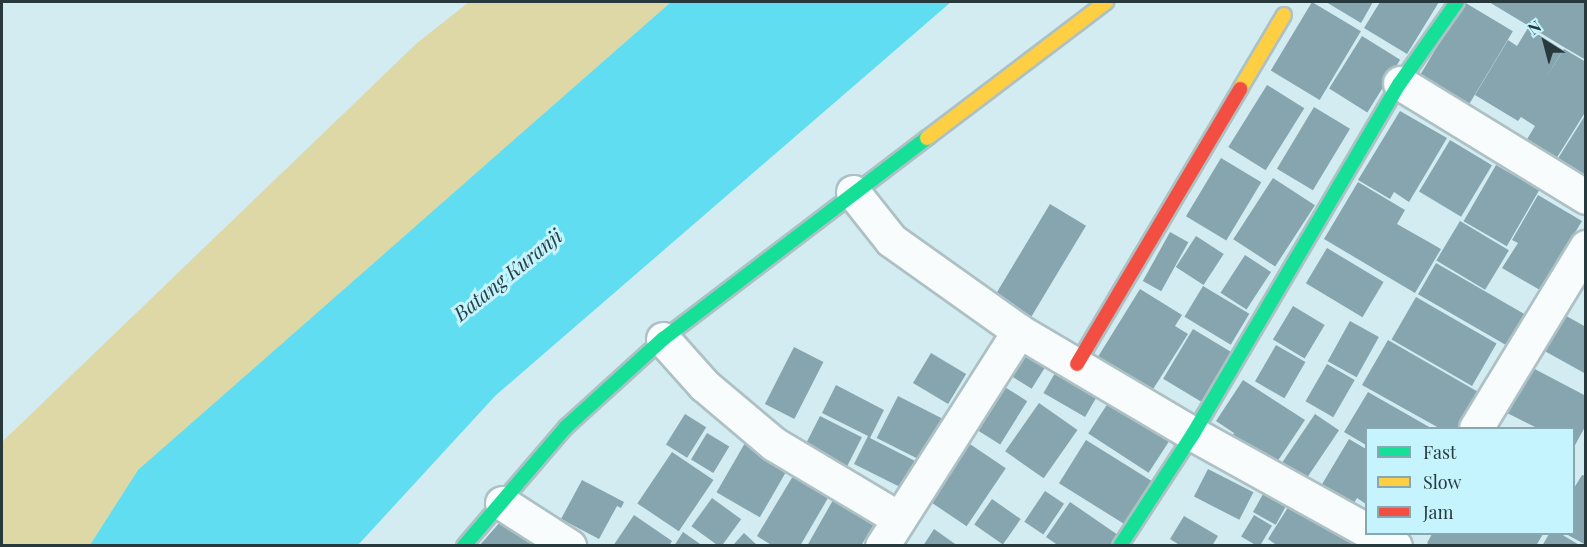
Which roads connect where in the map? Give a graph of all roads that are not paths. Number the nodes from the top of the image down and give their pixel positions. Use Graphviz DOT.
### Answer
graph roads {
  1 [pos="1106,2"];
  2 [pos="1457,2"];
  3 [pos="1284,15"];
  4 [pos="1400,83"];
  5 [pos="853,192"];
  6 [pos="1586,197"];
  7 [pos="1586,247"];
  8 [pos="1019,331"];
  9 [pos="663,339"];
  10 [pos="1077,364"];
  11 [pos="1477,427"];
  12 [pos="1193,434"];
  13 [pos="502,502"];
  14 [pos="1365,529"];
  15 [pos="890,532"];
  16 [pos="1375,535"];
  17 [pos="464,546"];
  18 [pos="569,546"];
  19 [pos="1120,546"];
  20 [pos="1395,546"];
  1 -- 5 [label="street"];
  2 -- 4 [label="street"];
  3 -- 10 [label="street"];
  4 -- 6 [label="street"];
  4 -- 12 [label="street"];
  5 -- 8 [label="street"];
  5 -- 9 [label="street"];
  7 -- 11 [label="street"];
  8 -- 10 [label="street"];
  8 -- 15 [label="street"];
  9 -- 13 [label="street"];
  9 -- 15 [label="street"];
  10 -- 12 [label="street"];
  12 -- 14 [label="street"];
  12 -- 19 [label="street"];
  13 -- 17 [label="street"];
  13 -- 18 [label="street"];
  16 -- 20 [label="street"];
}
